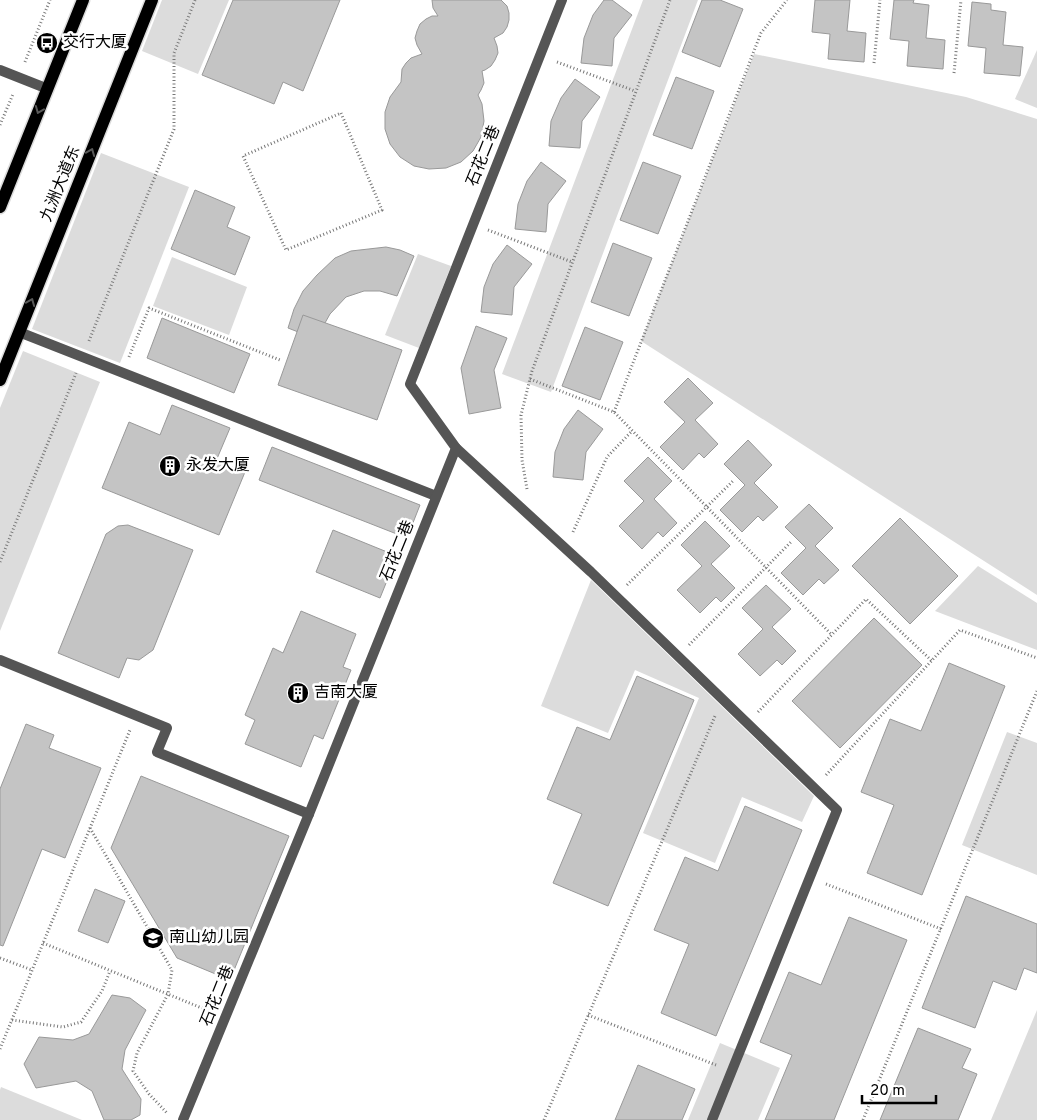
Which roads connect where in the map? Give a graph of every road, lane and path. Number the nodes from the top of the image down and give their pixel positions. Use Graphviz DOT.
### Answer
graph roads {
  1 [pos="83,0"];
  2 [pos="152,0"];
  3 [pos="195,0"];
  4 [pos="562,0"];
  5 [pos="670,0"];
  6 [pos="787,0"];
  7 [pos="880,0"];
  8 [pos="961,0"];
  9 [pos="540,56"];
  10 [pos="874,63"];
  11 [pos="0,70"];
  12 [pos="954,73"];
  13 [pos="48,89"];
  14 [pos="636,91"];
  15 [pos="244,156"];
  16 [pos="0,207"];
  17 [pos="474,224"];
  18 [pos="572,262"];
  19 [pos="19,332"];
  20 [pos="82,357"];
  21 [pos="280,360"];
  22 [pos="122,374"];
  23 [pos="530,379"];
  24 [pos="0,380"];
  25 [pos="614,412"];
  26 [pos="632,431"];
  27 [pos="456,448"];
  28 [pos="734,480"];
  29 [pos="436,496"];
  30 [pos="706,507"];
  31 [pos="536,521"];
  32 [pos="792,541"];
  33 [pos="566,549"];
  34 [pos="0,562"];
  35 [pos="766,567"];
  36 [pos="616,596"];
  37 [pos="832,635"];
  38 [pos="678,656"];
  39 [pos="1037,658"];
  40 [pos="0,660"];
  41 [pos="932,661"];
  42 [pos="1037,691"];
  43 [pos="722,699"];
  44 [pos="135,716"];
  45 [pos="747,723"];
  46 [pos="814,788"];
  47 [pos="309,814"];
  48 [pos="90,828"];
  49 [pos="809,877"];
  50 [pos="941,929"];
  51 [pos="43,943"];
  52 [pos="0,958"];
  53 [pos="32,970"];
  54 [pos="110,970"];
  55 [pos="168,994"];
  56 [pos="588,1015"];
  57 [pos="226,1017"];
  58 [pos="12,1020"];
  59 [pos="0,1049"];
  60 [pos="732,1071"];
  61 [pos="174,1120"];
  62 [pos="183,1120"];
  63 [pos="544,1120"];
  64 [pos="712,1120"];
  65 [pos="863,1120"];
  1 -- 13 [label="main road"];
  19 -- 2 [label="main road, 九洲大道东, one-way"];
  3 -- 20 [label="path"];
  4 -- 9 [label="street, 石花二巷"];
  5 -- 14 [label="path"];
  6 -- 25 [label="path"];
  7 -- 10 [label="path"];
  8 -- 12 [label="path"];
  9 -- 14 [label="path"];
  9 -- 17 [label="street, 石花二巷"];
  11 -- 13 [label="street"];
  13 -- 16 [label="main road, one-way"];
  14 -- 18 [label="path"];
  15 -- 15 [label="path"];
  17 -- 18 [label="path"];
  17 -- 27 [label="street, 石花二巷"];
  18 -- 23 [label="path"];
  19 -- 20 [label="street"];
  19 -- 24 [label="main road, 九洲大道东"];
  20 -- 22 [label="street"];
  20 -- 34 [label="path"];
  21 -- 22 [label="path"];
  22 -- 29 [label="street"];
  23 -- 25 [label="path"];
  23 -- 31 [label="path"];
  25 -- 26 [label="path"];
  26 -- 30 [label="path"];
  26 -- 33 [label="path"];
  27 -- 29 [label="street, 石花二巷"];
  27 -- 31 [label="street"];
  28 -- 30 [label="path"];
  29 -- 47 [label="street, 石花二巷"];
  30 -- 35 [label="path"];
  30 -- 36 [label="path"];
  31 -- 33 [label="street"];
  32 -- 35 [label="path"];
  33 -- 36 [label="street"];
  35 -- 37 [label="path"];
  35 -- 38 [label="path"];
  36 -- 38 [label="street"];
  37 -- 41 [label="path"];
  37 -- 45 [label="path"];
  38 -- 43 [label="street"];
  39 -- 41 [label="path"];
  40 -- 44 [label="street"];
  41 -- 46 [label="path"];
  42 -- 50 [label="path"];
  43 -- 45 [label="street"];
  43 -- 56 [label="path"];
  44 -- 47 [label="street"];
  44 -- 48 [label="path"];
  45 -- 46 [label="street"];
  46 -- 49 [label="street"];
  47 -- 57 [label="street, 石花二巷"];
  48 -- 51 [label="path"];
  48 -- 55 [label="path"];
  49 -- 50 [label="path"];
  49 -- 60 [label="street"];
  50 -- 65 [label="path"];
  51 -- 53 [label="path"];
  51 -- 54 [label="path"];
  52 -- 53 [label="path"];
  53 -- 58 [label="path"];
  54 -- 55 [label="path"];
  54 -- 58 [label="path"];
  55 -- 57 [label="path"];
  55 -- 61 [label="path"];
  56 -- 60 [label="path"];
  56 -- 63 [label="path"];
  57 -- 62 [label="street, 石花二巷"];
  58 -- 59 [label="path"];
  60 -- 64 [label="street"];
}
